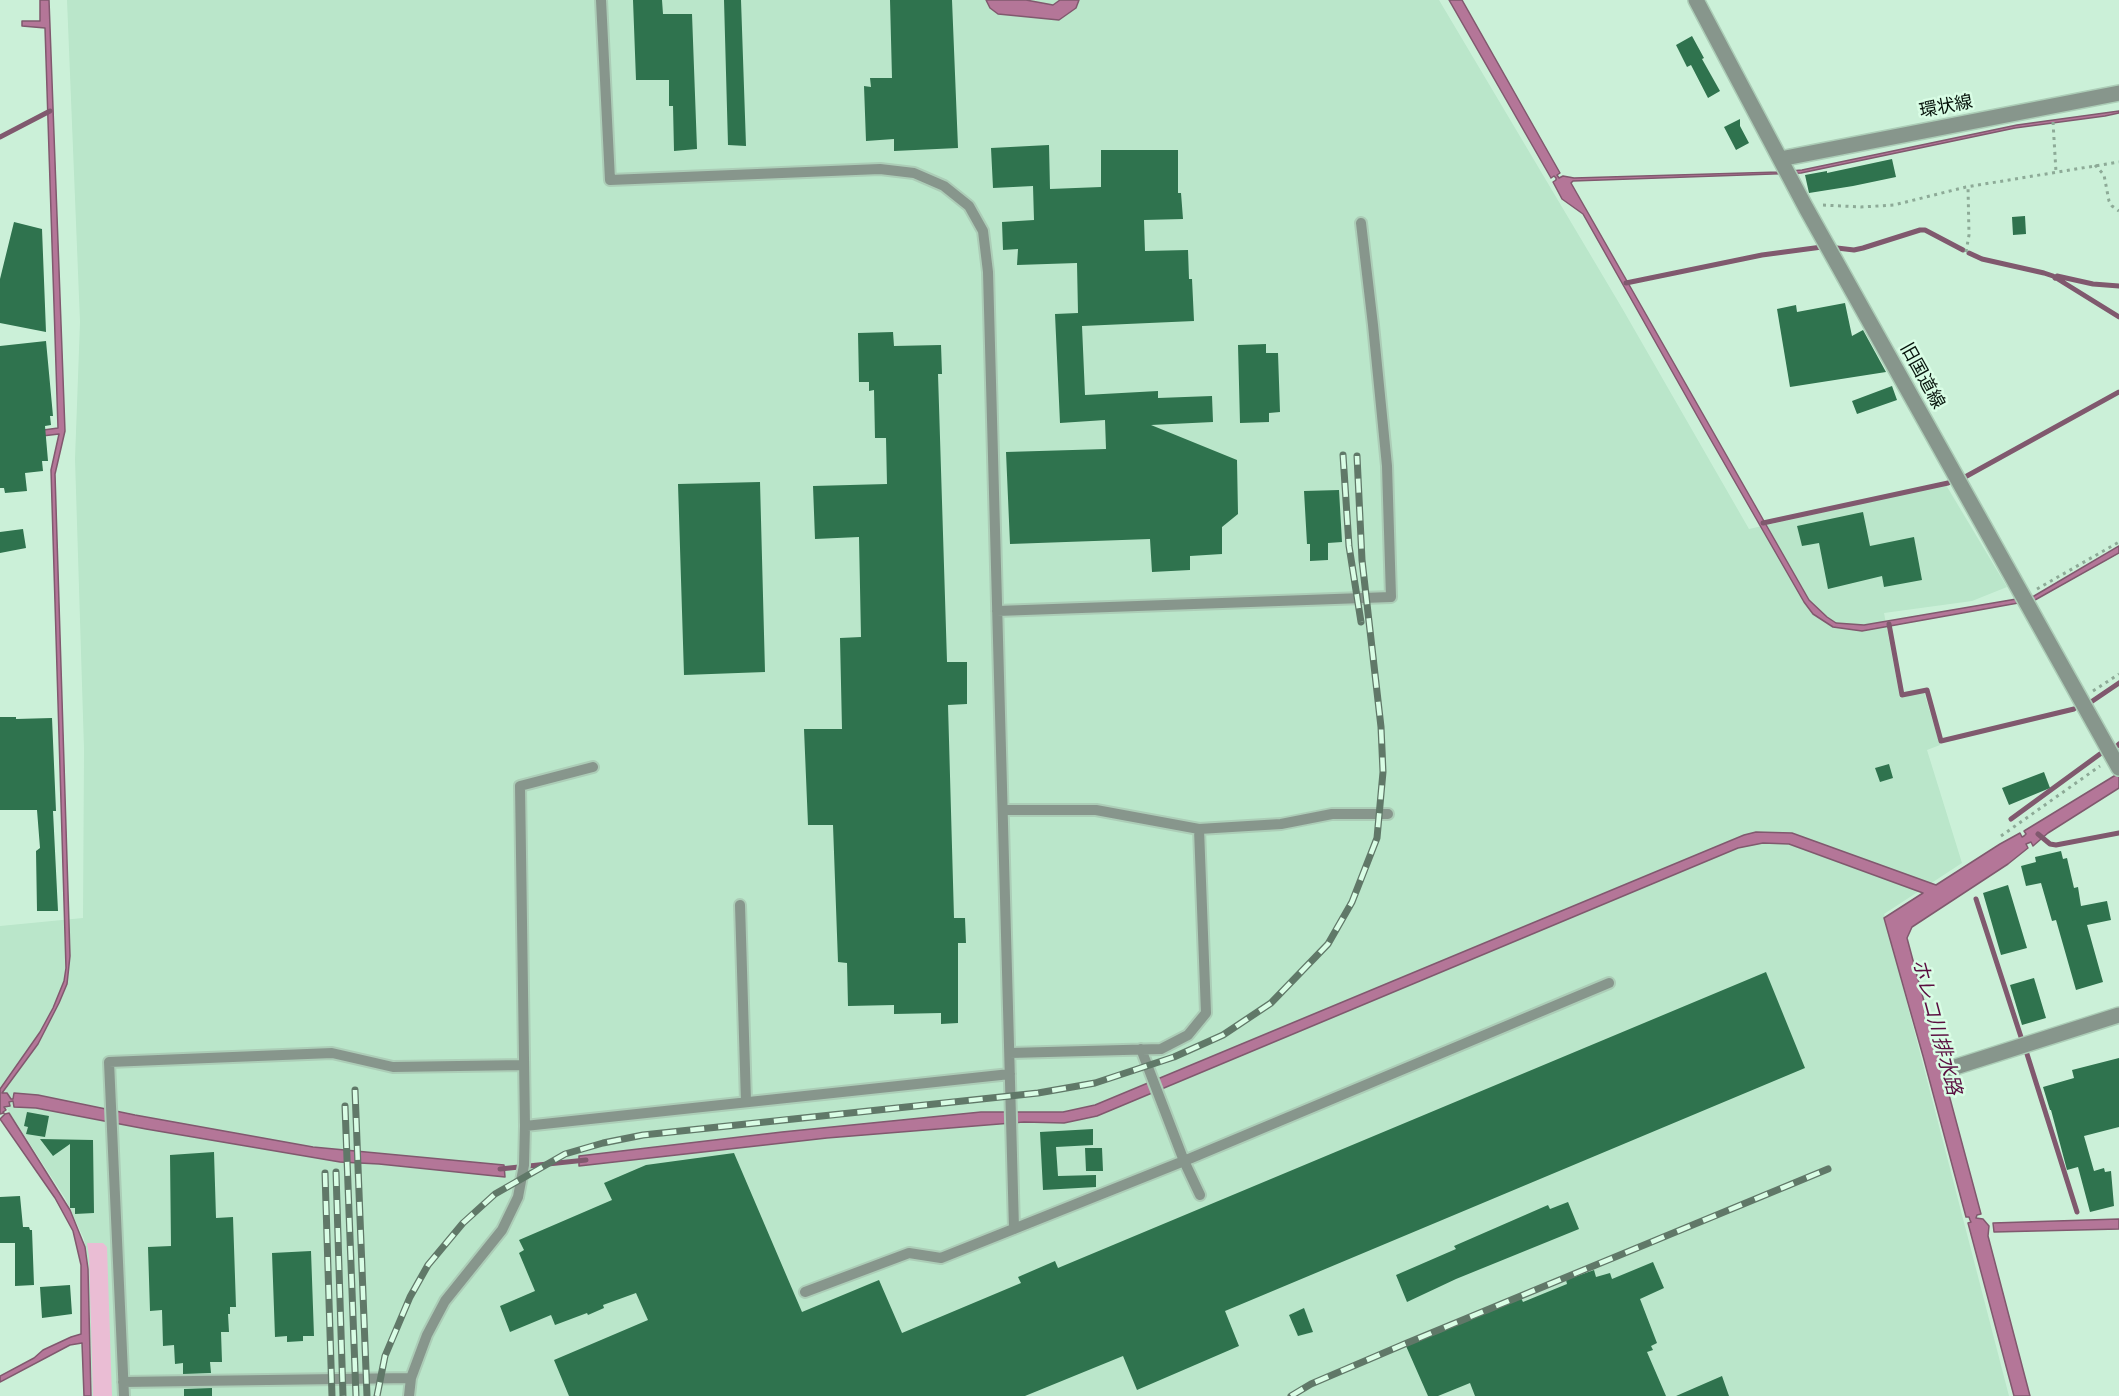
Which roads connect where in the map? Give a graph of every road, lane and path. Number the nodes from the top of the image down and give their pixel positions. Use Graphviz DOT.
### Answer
graph roads {
  1 [pos="601,0"];
  2 [pos="1696,0"];
  3 [pos="2119,93"];
  4 [pos="2052,105"];
  5 [pos="1780,159"];
  6 [pos="2119,162"];
  7 [pos="2095,165"];
  8 [pos="2056,172"];
  9 [pos="1968,187"];
  10 [pos="1806,208"];
  11 [pos="2119,211"];
  12 [pos="1361,223"];
  13 [pos="1966,252"];
  14 [pos="2119,543"];
  15 [pos="2022,593"];
  16 [pos="997,611"];
  17 [pos="2119,674"];
  18 [pos="2081,699"];
  19 [pos="2116,762"];
  20 [pos="593,767"];
  21 [pos="1003,810"];
  22 [pos="1388,814"];
  23 [pos="1199,829"];
  24 [pos="2001,836"];
  25 [pos="740,905"];
  26 [pos="1609,982"];
  27 [pos="2119,1015"];
  28 [pos="1142,1049"];
  29 [pos="1010,1053"];
  30 [pos="524,1065"];
  31 [pos="1948,1069"];
  32 [pos="1010,1074"];
  33 [pos="746,1102"];
  34 [pos="525,1126"];
  35 [pos="1184,1161"];
  36 [pos="1200,1195"];
  37 [pos="1014,1229"];
  38 [pos="805,1292"];
  39 [pos="411,1378"];
  40 [pos="123,1382"];
  41 [pos="124,1396"];
  42 [pos="409,1396"];
  1 -- 16 [label="lane"];
  2 -- 5 [label="street, 旧国道線"];
  3 -- 4 [label="street, 環状線"];
  4 -- 5 [label="street, 環状線"];
  4 -- 8 [label="path"];
  5 -- 10 [label="street, 旧国道線"];
  6 -- 7 [label="path"];
  7 -- 8 [label="path"];
  7 -- 11 [label="path"];
  8 -- 9 [label="path"];
  9 -- 10 [label="path"];
  9 -- 13 [label="path"];
  10 -- 15 [label="street, 旧国道線"];
  12 -- 16 [label="lane"];
  14 -- 15 [label="path"];
  15 -- 18 [label="street, 旧国道線"];
  16 -- 21 [label="lane"];
  17 -- 18 [label="path"];
  18 -- 19 [label="street, 旧国道線"];
  19 -- 24 [label="path"];
  20 -- 30 [label="lane"];
  21 -- 23 [label="lane"];
  21 -- 29 [label="lane"];
  22 -- 23 [label="lane"];
  23 -- 28 [label="lane"];
  25 -- 33 [label="lane"];
  26 -- 35 [label="lane"];
  27 -- 31 [label="street"];
  28 -- 29 [label="lane"];
  28 -- 35 [label="lane"];
  29 -- 32 [label="lane"];
  30 -- 34 [label="lane"];
  30 -- 40 [label="lane"];
  32 -- 33 [label="lane"];
  32 -- 37 [label="lane"];
  33 -- 34 [label="lane"];
  34 -- 39 [label="lane"];
  35 -- 36 [label="lane"];
  35 -- 37 [label="lane"];
  37 -- 38 [label="lane"];
  39 -- 40 [label="lane"];
  39 -- 42 [label="lane"];
  40 -- 41 [label="lane"];
}
